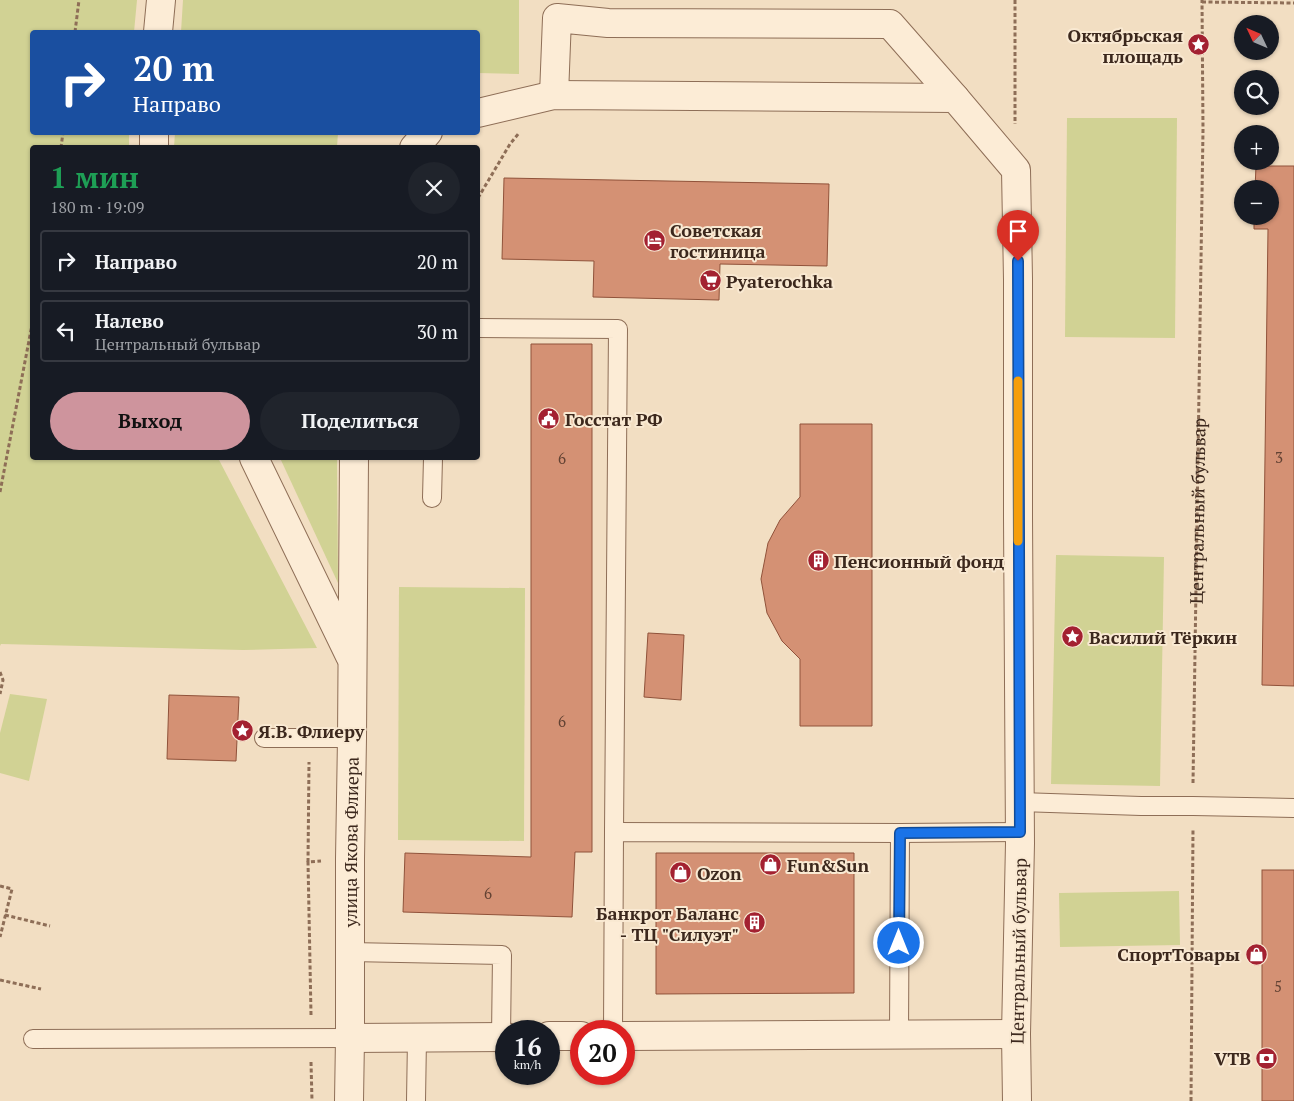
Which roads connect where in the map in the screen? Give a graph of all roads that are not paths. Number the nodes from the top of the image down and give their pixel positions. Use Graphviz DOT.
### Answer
graph roads {
  1 [pos="161,0"];
  2 [pos="158,30"];
  3 [pos="554,95"];
  4 [pos="955,98"];
  5 [pos="480,113"];
  6 [pos="425,135"];
  7 [pos="417,145"];
  8 [pos="480,328"];
  9 [pos="255,460"];
  10 [pos="354,460"];
  11 [pos="433,460"];
  12 [pos="432,498"];
  13 [pos="353,662"];
  14 [pos="264,738"];
  15 [pos="352,738"];
  16 [pos="1020,802"];
  17 [pos="1294,808"];
  18 [pos="614,832"];
  19 [pos="1020,832"];
  20 [pos="900,833"];
  21 [pos="350,952"];
  22 [pos="504,1020"];
  23 [pos="613,1020"];
  24 [pos="1016,1034"];
  25 [pos="899,1035"];
  26 [pos="635,1036"];
  27 [pos="495,1037"];
  28 [pos="350,1038"];
  29 [pos="417,1038"];
  30 [pos="33,1039"];
  31 [pos="349,1101"];
  32 [pos="416,1101"];
  33 [pos="1017,1101"];
  1 -- 2 [label="street"];
  3 -- 4 [label="street"];
  3 -- 4 [label="street"];
  3 -- 5 [label="street"];
  4 -- 16 [label="street, Центральный бульвар"];
  6 -- 7 [label="street"];
  8 -- 18 [label="lane"];
  9 -- 13 [label="street, улица Якова Флиера"];
  10 -- 13 [label="street"];
  11 -- 12 [label="lane"];
  13 -- 15 [label="street, улица Якова Флиера"];
  14 -- 15 [label="lane"];
  15 -- 21 [label="street, улица Якова Флиера"];
  16 -- 17 [label="lane"];
  16 -- 19 [label="street, Центральный бульвар"];
  18 -- 20 [label="lane"];
  18 -- 23 [label="lane"];
  19 -- 20 [label="lane"];
  19 -- 24 [label="street, Центральный бульвар"];
  20 -- 25 [label="lane"];
  21 -- 22 [label="lane"];
  21 -- 28 [label="street, улица Якова Флиера"];
  24 -- 25 [label="street"];
  24 -- 33 [label="street, Центральный бульвар"];
  25 -- 26 [label="street"];
  27 -- 29 [label="street"];
  28 -- 29 [label="street"];
  28 -- 30 [label="lane"];
  28 -- 31 [label="street, улица Якова Флиера"];
  29 -- 32 [label="lane"];
}
